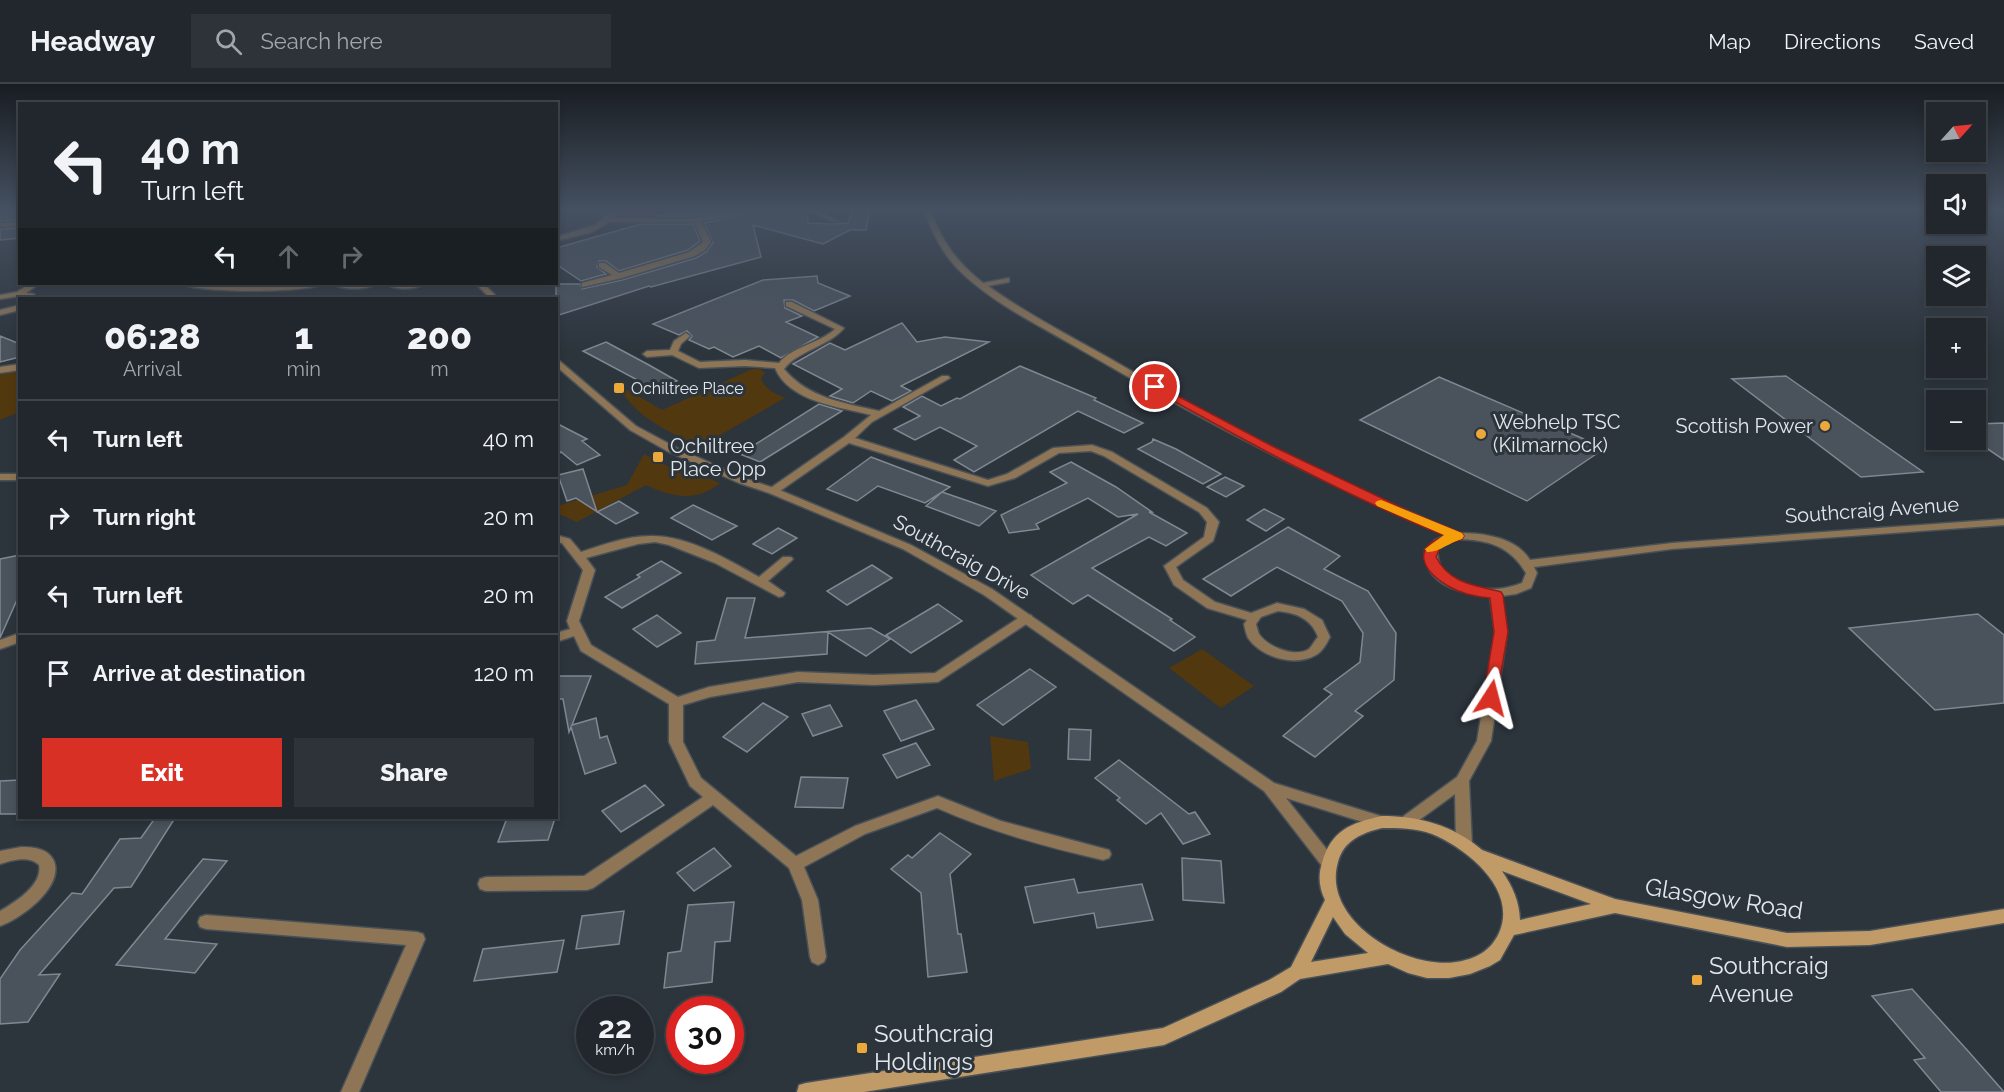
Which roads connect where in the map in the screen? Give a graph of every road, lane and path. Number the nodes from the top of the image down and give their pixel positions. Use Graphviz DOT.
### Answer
graph roads {
  1 [pos="685,257"];
  2 [pos="951,257"];
  3 [pos="602,265"];
  4 [pos="619,276"];
  5 [pos="1006,280"];
  6 [pos="33,285"];
  7 [pos="188,285"];
  8 [pos="313,285"];
  9 [pos="394,285"];
  10 [pos="410,285"];
  11 [pos="481,285"];
  12 [pos="585,285"];
  13 [pos="983,285"];
  14 [pos="19,294"];
  15 [pos="0,297"];
  16 [pos="32,297"];
  17 [pos="493,297"];
  18 [pos="789,304"];
  19 [pos="18,308"];
  20 [pos="0,313"];
  21 [pos="686,336"];
  22 [pos="673,352"];
  23 [pos="647,354"];
  24 [pos="558,363"];
  25 [pos="782,366"];
  26 [pos="18,367"];
  27 [pos="0,370"];
  28 [pos="945,378"];
  29 [pos="881,414"];
  30 [pos="848,439"];
  31 [pos="0,477"];
  32 [pos="18,477"];
  33 [pos="773,491"];
  34 [pos="2004,522"];
  35 [pos="1457,536"];
  36 [pos="558,539"];
  37 [pos="578,557"];
  38 [pos="787,559"];
  39 [pos="1528,564"];
  40 [pos="760,582"];
  41 [pos="779,593"];
  42 [pos="1496,595"];
  43 [pos="1028,618"];
  44 [pos="1252,618"];
  45 [pos="577,631"];
  46 [pos="558,637"];
  47 [pos="18,638"];
  48 [pos="0,645"];
  49 [pos="676,702"];
  50 [pos="1462,781"];
  51 [pos="1269,787"];
  52 [pos="713,798"];
  53 [pos="1382,822"];
  54 [pos="1406,822"];
  55 [pos="1464,845"];
  56 [pos="1103,854"];
  57 [pos="1481,856"];
  58 [pos="0,858"];
  59 [pos="1328,861"];
  60 [pos="795,864"];
  61 [pos="486,884"];
  62 [pos="1332,902"];
  63 [pos="1614,906"];
  64 [pos="2004,916"];
  65 [pos="0,919"];
  66 [pos="206,922"];
  67 [pos="1511,928"];
  68 [pos="818,957"];
  69 [pos="1387,957"];
  70 [pos="1297,972"];
  71 [pos="350,1092"];
  72 [pos="806,1092"];
  1 -- 4 [label="street"];
  2 -- 13 [label="street"];
  3 -- 4 [label="street"];
  4 -- 12 [label="street"];
  5 -- 13 [label="street"];
  6 -- 14 [label="street"];
  7 -- 8 [label="street"];
  9 -- 10 [label="street"];
  11 -- 17 [label="street"];
  13 -- 35 [label="street"];
  14 -- 15 [label="street"];
  14 -- 16 [label="street"];
  18 -- 25 [label="street"];
  19 -- 20 [label="street"];
  21 -- 22 [label="street"];
  22 -- 23 [label="street"];
  22 -- 25 [label="street"];
  24 -- 33 [label="street, Southcraig Drive"];
  25 -- 29 [label="street"];
  26 -- 27 [label="street"];
  28 -- 29 [label="street"];
  29 -- 30 [label="street"];
  30 -- 33 [label="street"];
  30 -- 44 [label="street"];
  31 -- 32 [label="street"];
  33 -- 43 [label="street, Southcraig Drive"];
  34 -- 39 [label="street, Southcraig Avenue"];
  35 -- 39 [label="street"];
  35 -- 42 [label="street"];
  36 -- 37 [label="street"];
  37 -- 40 [label="street"];
  37 -- 45 [label="street"];
  38 -- 40 [label="street"];
  39 -- 42 [label="street"];
  40 -- 41 [label="street"];
  42 -- 50 [label="street"];
  43 -- 49 [label="street"];
  43 -- 51 [label="street, Southcraig Drive"];
  44 -- 44 [label="street"];
  45 -- 46 [label="street"];
  45 -- 49 [label="street"];
  47 -- 48 [label="street"];
  49 -- 52 [label="street"];
  50 -- 54 [label="street"];
  50 -- 55 [label="street"];
  51 -- 53 [label="street, Southcraig Drive"];
  51 -- 59 [label="street, Southcraig Drive"];
  52 -- 60 [label="street"];
  52 -- 61 [label="street"];
  53 -- 54 [label="main road"];
  53 -- 59 [label="main road"];
  54 -- 55 [label="main road"];
  55 -- 57 [label="main road"];
  56 -- 60 [label="street"];
  57 -- 63 [label="main road, Glasgow Road"];
  57 -- 67 [label="main road"];
  58 -- 65 [label="street"];
  59 -- 62 [label="main road"];
  60 -- 68 [label="street"];
  62 -- 69 [label="main road"];
  62 -- 70 [label="main road"];
  63 -- 64 [label="main road, Glasgow Road"];
  63 -- 67 [label="main road, Glasgow Road"];
  66 -- 71 [label="street"];
  67 -- 69 [label="main road"];
  69 -- 70 [label="main road"];
  70 -- 72 [label="main road"];
}
